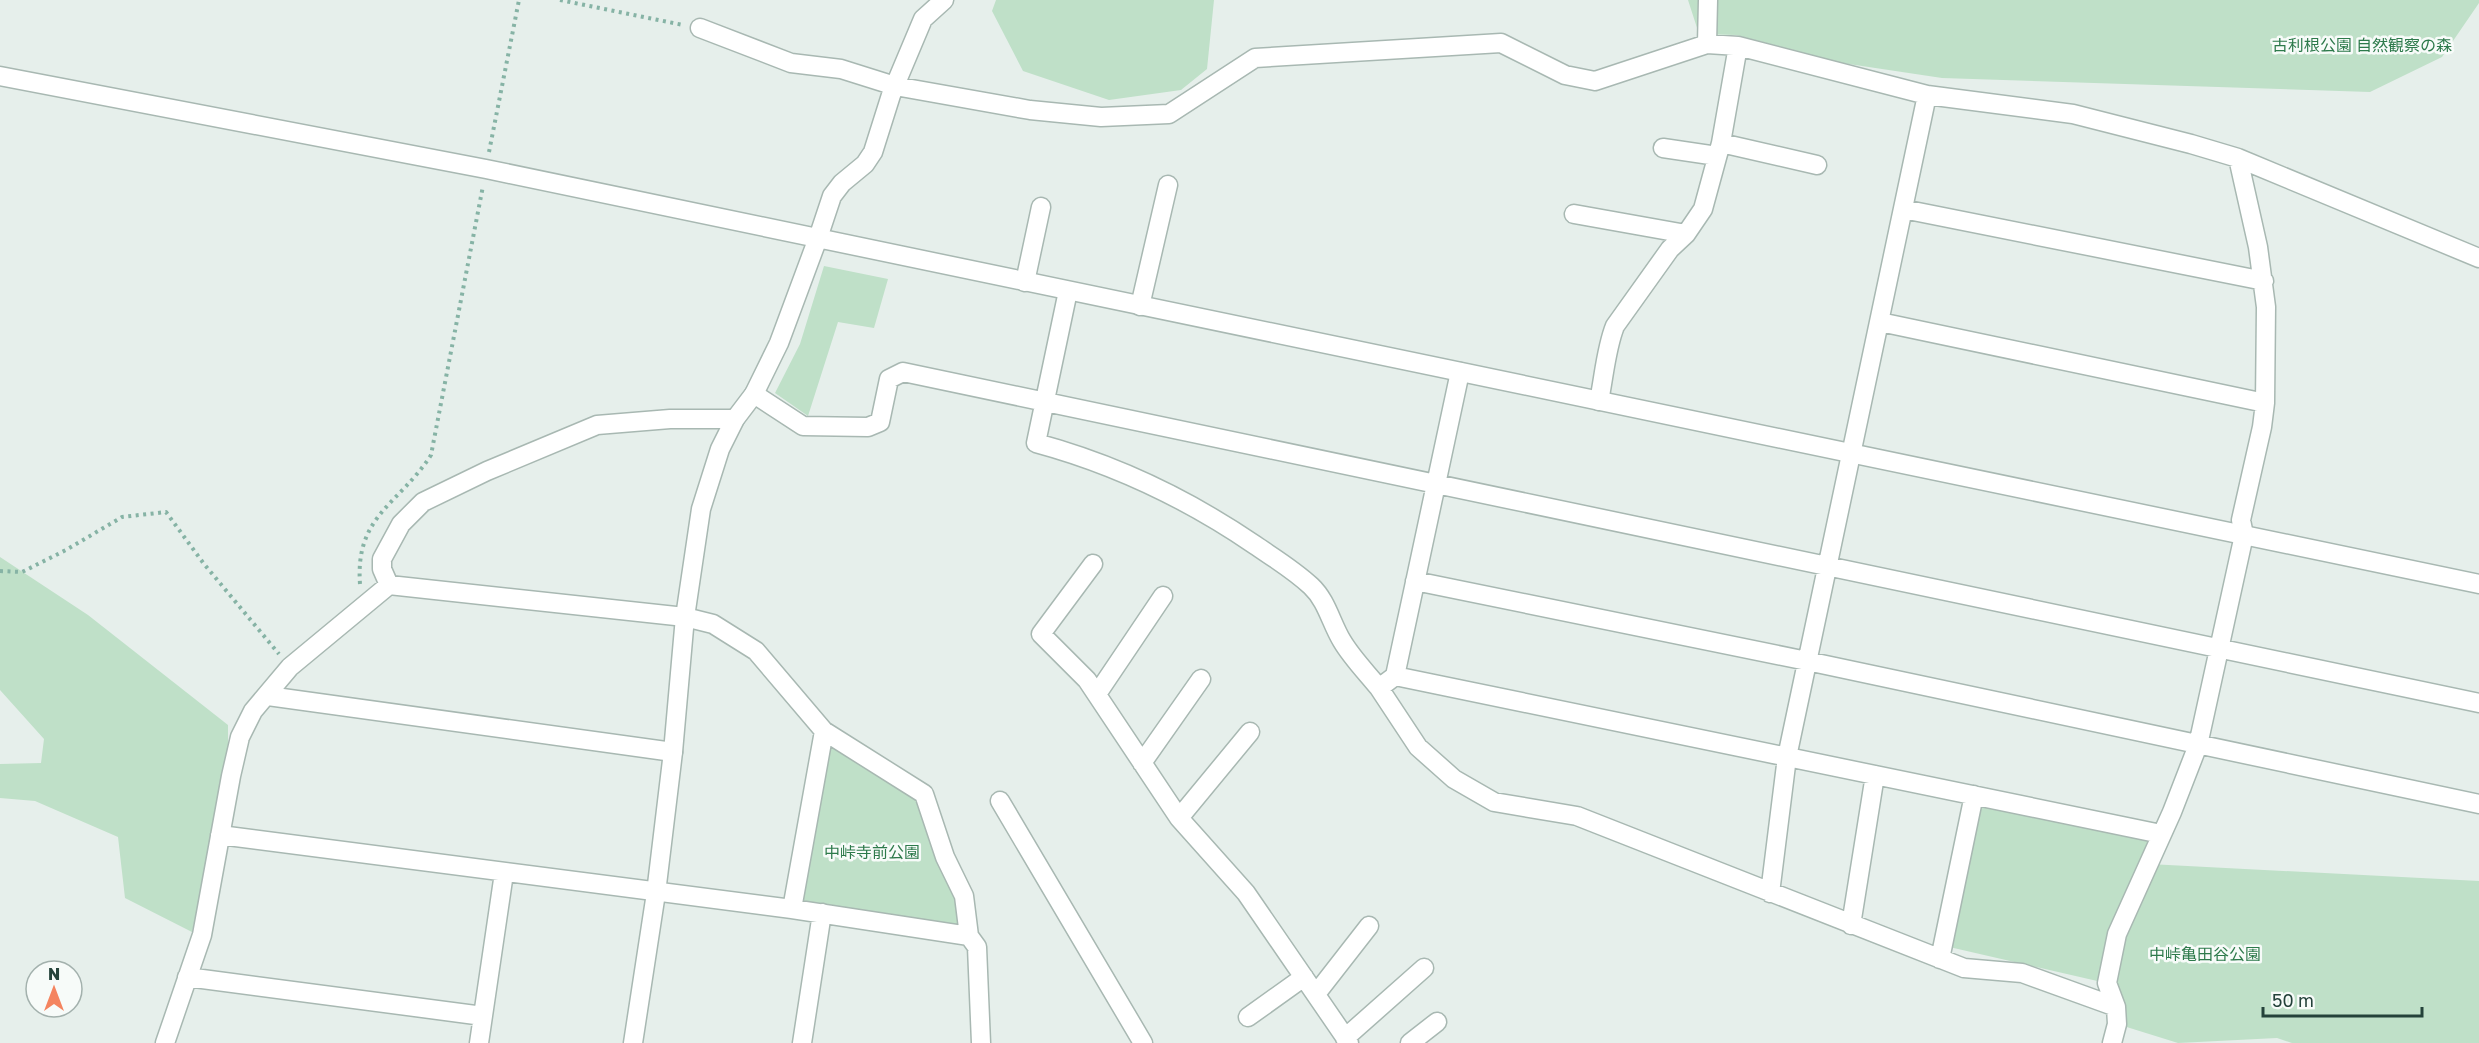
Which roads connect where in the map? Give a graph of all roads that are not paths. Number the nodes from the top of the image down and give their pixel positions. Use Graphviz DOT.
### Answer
graph roads {
  1 [pos="945,0"];
  2 [pos="1707,0"];
  3 [pos="700,28"];
  4 [pos="1707,44"];
  5 [pos="1738,46"];
  6 [pos="0,76"];
  7 [pos="895,86"];
  8 [pos="1927,95"];
  9 [pos="1664,148"];
  10 [pos="1719,149"];
  11 [pos="2238,158"];
  12 [pos="1817,165"];
  13 [pos="1168,185"];
  14 [pos="1041,207"];
  15 [pos="1903,209"];
  16 [pos="1574,214"];
  17 [pos="1686,234"];
  18 [pos="818,238"];
  19 [pos="2479,258"];
  20 [pos="2264,281"];
  21 [pos="1025,282"];
  22 [pos="1068,291"];
  23 [pos="1140,306"];
  24 [pos="1880,322"];
  25 [pos="1460,372"];
  26 [pos="754,394"];
  27 [pos="1044,401"];
  28 [pos="1599,401"];
  29 [pos="2265,403"];
  30 [pos="735,419"];
  31 [pos="1852,453"];
  32 [pos="1435,484"];
  33 [pos="2244,535"];
  34 [pos="1093,564"];
  35 [pos="1827,565"];
  36 [pos="1415,580"];
  37 [pos="2479,584"];
  38 [pos="389,585"];
  39 [pos="1163,596"];
  40 [pos="685,617"];
  41 [pos="2221,648"];
  42 [pos="1807,661"];
  43 [pos="1395,676"];
  44 [pos="1201,679"];
  45 [pos="1379,688"];
  46 [pos="1097,694"];
  47 [pos="268,696"];
  48 [pos="2479,703"];
  49 [pos="824,731"];
  50 [pos="1250,732"];
  51 [pos="2198,745"];
  52 [pos="673,752"];
  53 [pos="1787,758"];
  54 [pos="1142,763"];
  55 [pos="1875,775"];
  56 [pos="1974,795"];
  57 [pos="1000,801"];
  58 [pos="2479,804"];
  59 [pos="1179,818"];
  60 [pos="2161,834"];
  61 [pos="220,835"];
  62 [pos="504,873"];
  63 [pos="656,893"];
  64 [pos="1770,893"];
  65 [pos="792,909"];
  66 [pos="822,913"];
  67 [pos="1851,925"];
  68 [pos="1369,926"];
  69 [pos="969,936"];
  70 [pos="1941,959"];
  71 [pos="1424,968"];
  72 [pos="187,977"];
  73 [pos="1304,977"];
  74 [pos="1316,994"];
  75 [pos="2116,1007"];
  76 [pos="483,1016"];
  77 [pos="1248,1017"];
  78 [pos="1437,1022"];
  79 [pos="1347,1040"];
  80 [pos="165,1043"];
  81 [pos="479,1043"];
  82 [pos="633,1043"];
  83 [pos="802,1043"];
  84 [pos="981,1043"];
  85 [pos="1143,1043"];
  86 [pos="1410,1043"];
  87 [pos="2112,1043"];
  1 -- 7 [label="street"];
  2 -- 4 [label="street"];
  3 -- 7 [label="street"];
  4 -- 5 [label="street"];
  4 -- 7 [label="street"];
  5 -- 8 [label="street"];
  5 -- 10 [label="street"];
  6 -- 18 [label="street"];
  7 -- 18 [label="street"];
  8 -- 11 [label="street"];
  8 -- 15 [label="street"];
  9 -- 10 [label="street"];
  10 -- 12 [label="street"];
  10 -- 17 [label="street"];
  11 -- 19 [label="street"];
  11 -- 20 [label="street"];
  13 -- 23 [label="street"];
  14 -- 21 [label="street"];
  15 -- 20 [label="street"];
  15 -- 24 [label="street"];
  16 -- 17 [label="street"];
  17 -- 28 [label="street"];
  18 -- 21 [label="street"];
  18 -- 26 [label="street"];
  20 -- 29 [label="street"];
  21 -- 22 [label="street"];
  22 -- 23 [label="street"];
  22 -- 27 [label="street"];
  23 -- 25 [label="street"];
  24 -- 29 [label="street"];
  24 -- 31 [label="street"];
  25 -- 28 [label="street"];
  25 -- 32 [label="street"];
  26 -- 27 [label="street"];
  26 -- 30 [label="street"];
  27 -- 32 [label="street"];
  27 -- 45 [label="street"];
  28 -- 31 [label="street"];
  29 -- 33 [label="street"];
  30 -- 38 [label="street"];
  30 -- 40 [label="street"];
  31 -- 33 [label="street"];
  31 -- 35 [label="street"];
  32 -- 35 [label="street"];
  32 -- 36 [label="street"];
  33 -- 37 [label="street"];
  33 -- 41 [label="street"];
  34 -- 46 [label="street"];
  35 -- 41 [label="street"];
  35 -- 42 [label="street"];
  36 -- 42 [label="street"];
  36 -- 43 [label="street"];
  38 -- 40 [label="street"];
  38 -- 47 [label="street"];
  39 -- 46 [label="street"];
  40 -- 49 [label="street"];
  40 -- 52 [label="street"];
  41 -- 48 [label="street"];
  41 -- 51 [label="street"];
  42 -- 51 [label="street"];
  42 -- 53 [label="street"];
  43 -- 45 [label="street"];
  43 -- 53 [label="street"];
  44 -- 54 [label="street"];
  45 -- 64 [label="street"];
  46 -- 54 [label="street"];
  47 -- 52 [label="street"];
  47 -- 61 [label="street"];
  49 -- 65 [label="street"];
  49 -- 69 [label="street"];
  50 -- 59 [label="street"];
  51 -- 58 [label="street"];
  51 -- 60 [label="street"];
  52 -- 63 [label="street"];
  53 -- 55 [label="street"];
  53 -- 64 [label="street"];
  54 -- 59 [label="street"];
  55 -- 56 [label="street"];
  55 -- 67 [label="street"];
  56 -- 60 [label="street"];
  56 -- 70 [label="street"];
  57 -- 85 [label="street"];
  59 -- 73 [label="street"];
  60 -- 75 [label="street"];
  61 -- 62 [label="street"];
  61 -- 72 [label="street"];
  62 -- 63 [label="street"];
  62 -- 76 [label="street"];
  63 -- 65 [label="street"];
  63 -- 82 [label="street"];
  64 -- 67 [label="street"];
  65 -- 66 [label="street"];
  66 -- 69 [label="street"];
  66 -- 83 [label="street"];
  67 -- 70 [label="street"];
  68 -- 74 [label="street"];
  69 -- 84 [label="street"];
  70 -- 75 [label="street"];
  71 -- 79 [label="street"];
  72 -- 76 [label="street"];
  72 -- 80 [label="street"];
  73 -- 74 [label="street"];
  73 -- 77 [label="street"];
  74 -- 79 [label="street"];
  75 -- 87 [label="street"];
  76 -- 81 [label="street"];
  78 -- 86 [label="street"];
}
